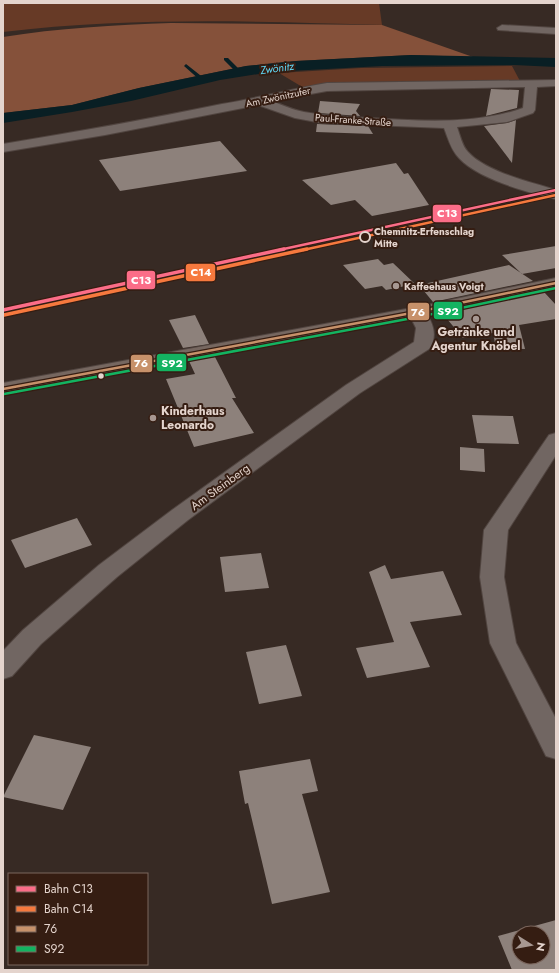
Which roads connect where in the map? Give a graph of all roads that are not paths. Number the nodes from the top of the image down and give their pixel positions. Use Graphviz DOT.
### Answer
graph roads {
  1 [pos="502,28"];
  2 [pos="556,31"];
  3 [pos="556,83"];
  4 [pos="531,84"];
  5 [pos="259,102"];
  6 [pos="449,124"];
  7 [pos="3,148"];
  8 [pos="556,195"];
  9 [pos="556,283"];
  10 [pos="417,312"];
  11 [pos="3,389"];
  12 [pos="556,439"];
  13 [pos="3,669"];
  14 [pos="556,747"];
  1 -- 2 [label="street"];
  3 -- 4 [label="street, Am Zwönitzufer"];
  4 -- 5 [label="street, Am Zwönitzufer"];
  4 -- 6 [label="street, Paul-Franke-Straße"];
  5 -- 6 [label="street, Paul-Franke-Straße"];
  5 -- 7 [label="street, Am Zwönitzufer"];
  6 -- 8 [label="street"];
  9 -- 10 [label="main road"];
  10 -- 11 [label="main road"];
  10 -- 13 [label="street, Am Steinberg"];
  12 -- 14 [label="street"];
}
